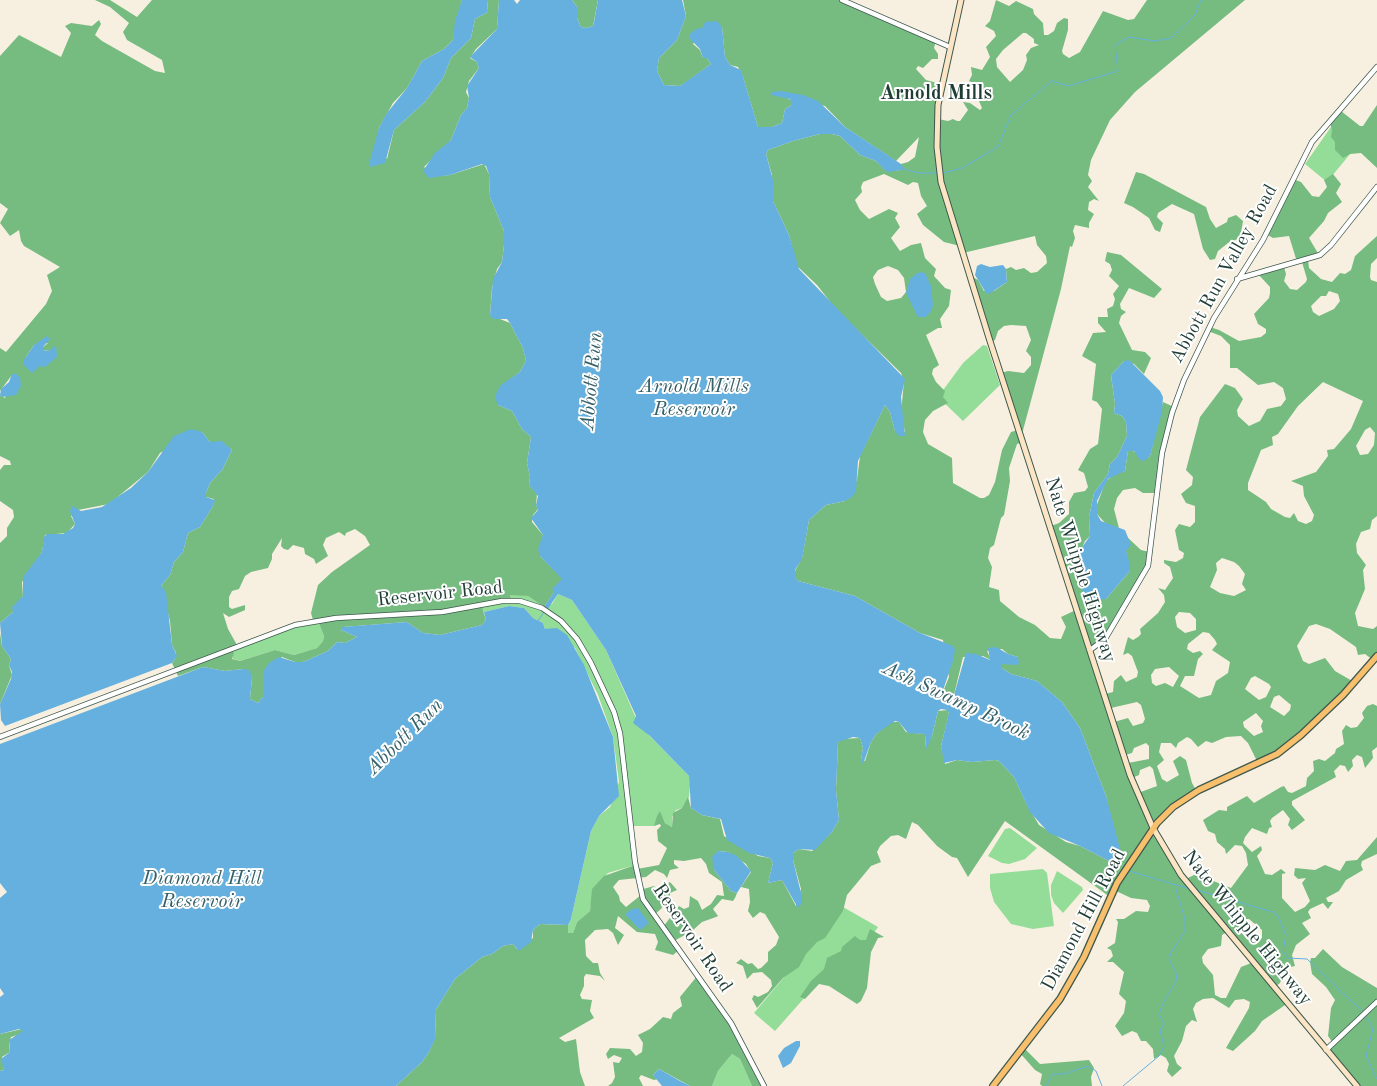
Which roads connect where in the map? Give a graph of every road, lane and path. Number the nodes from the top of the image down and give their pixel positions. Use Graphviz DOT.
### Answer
graph roads {
  1 [pos="842,0"];
  2 [pos="961,0"];
  3 [pos="950,47"];
  4 [pos="1377,67"];
  5 [pos="1377,187"];
  6 [pos="1237,279"];
  7 [pos="1090,650"];
  8 [pos="1377,656"];
  9 [pos="0,737"];
  10 [pos="1153,828"];
  11 [pos="1377,1002"];
  12 [pos="1326,1050"];
  13 [pos="764,1086"];
  14 [pos="993,1086"];
  15 [pos="1357,1086"];
  1 -- 3 [label="street"];
  2 -- 3 [label="main road, Nate Whipple Highway"];
  3 -- 7 [label="main road, Nate Whipple Highway"];
  4 -- 6 [label="street, Abbott Run Valley Road"];
  5 -- 6 [label="street"];
  6 -- 7 [label="street, Abbott Run Valley Road"];
  7 -- 10 [label="main road, Nate Whipple Highway"];
  8 -- 10 [label="main road, Diamond Hill Road"];
  9 -- 13 [label="street, Reservoir Road"];
  10 -- 12 [label="main road, Nate Whipple Highway"];
  10 -- 14 [label="main road, Diamond Hill Road"];
  11 -- 12 [label="street"];
  12 -- 15 [label="main road, Nate Whipple Highway"];
}
